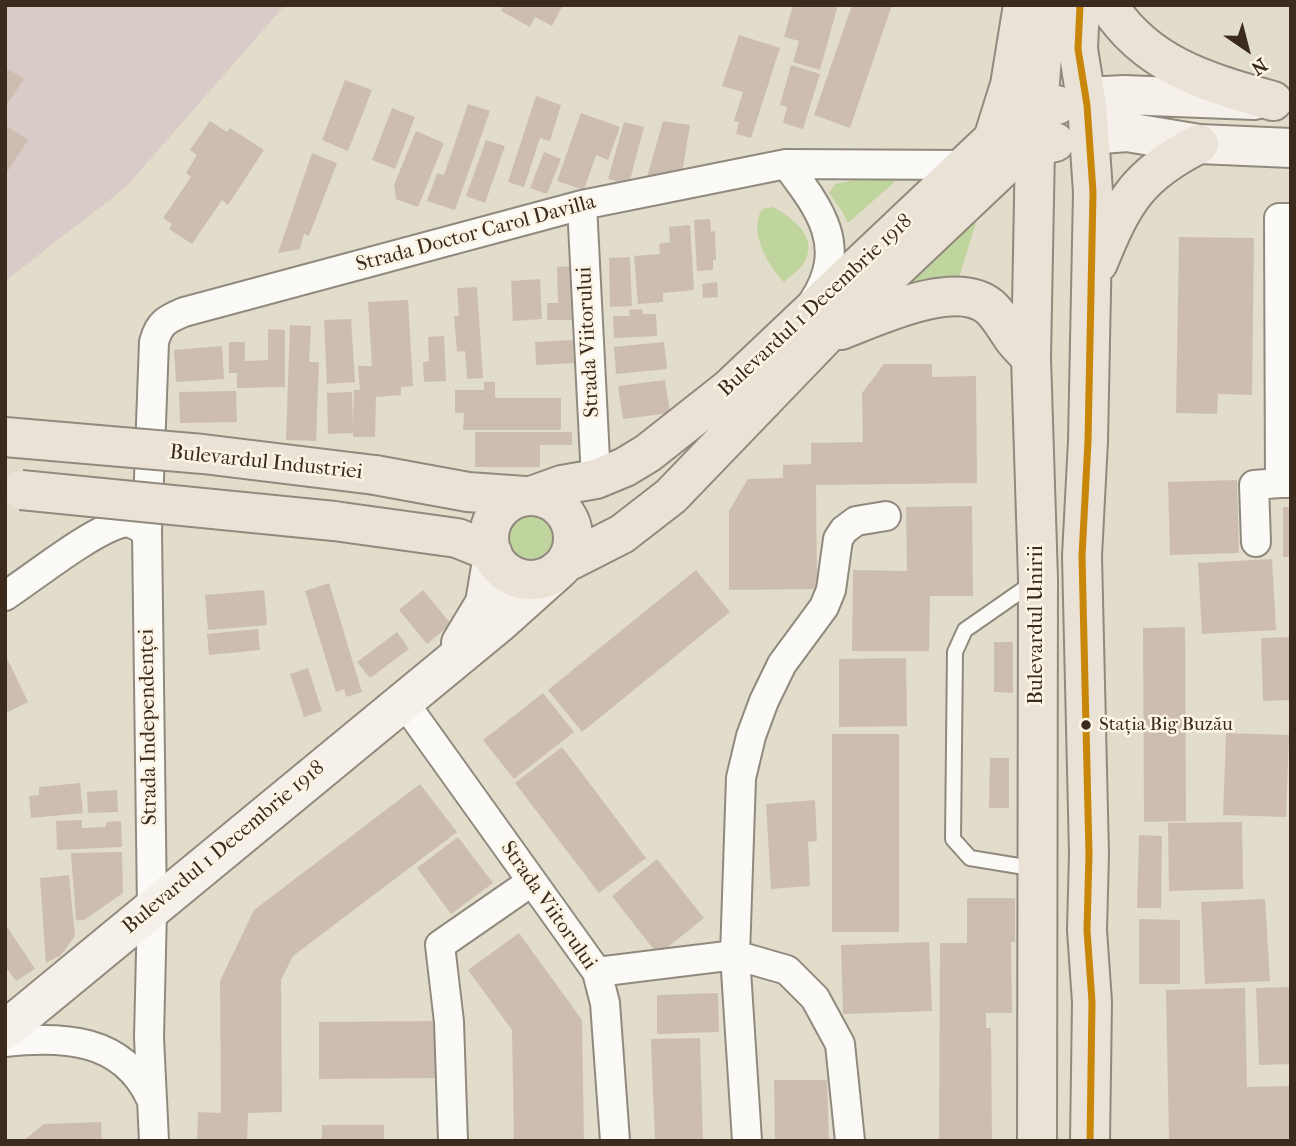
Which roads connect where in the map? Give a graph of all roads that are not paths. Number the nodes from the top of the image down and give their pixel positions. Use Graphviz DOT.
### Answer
graph roads {
  1 [pos="1023,5"];
  2 [pos="1046,5"];
  3 [pos="1080,5"];
  4 [pos="1108,5"];
  5 [pos="1282,101"];
  6 [pos="1087,113"];
  7 [pos="1037,128"];
  8 [pos="993,139"];
  9 [pos="1199,144"];
  10 [pos="1291,148"];
  11 [pos="786,164"];
  12 [pos="965,165"];
  13 [pos="582,205"];
  14 [pos="1291,218"];
  15 [pos="1090,285"];
  16 [pos="169,318"];
  17 [pos="812,331"];
  18 [pos="1031,358"];
  19 [pos="5,437"];
  20 [pos="596,479"];
  21 [pos="1286,483"];
  22 [pos="5,489"];
  23 [pos="530,496"];
  24 [pos="886,516"];
  25 [pos="146,532"];
  26 [pos="1256,542"];
  27 [pos="493,554"];
  28 [pos="561,567"];
  29 [pos="1038,579"];
  30 [pos="5,596"];
  31 [pos="444,668"];
  32 [pos="403,701"];
  33 [pos="1037,869"];
  34 [pos="531,882"];
  35 [pos="152,909"];
  36 [pos="735,955"];
  37 [pos="597,972"];
  38 [pos="5,1030"];
  39 [pos="5,1042"];
  40 [pos="150,1097"];
  41 [pos="154,1141"];
  42 [pos="453,1141"];
  43 [pos="615,1141"];
  44 [pos="747,1141"];
  45 [pos="850,1141"];
  46 [pos="1037,1141"];
  47 [pos="1090,1141"];
  1 -- 8 [label="main road"];
  2 -- 7 [label="main road, Bulevardul Unirii"];
  3 -- 6 [label="main road"];
  4 -- 5 [label="main road"];
  5 -- 6 [label="main road"];
  6 -- 7 [label="main road, Bulevardul 1 Decembrie 1918"];
  6 -- 9 [label="main road"];
  6 -- 15 [label="main road"];
  7 -- 8 [label="main road, Bulevardul 1 Decembrie 1918"];
  7 -- 17 [label="main road, Bulevardul 1 Decembrie 1918"];
  7 -- 18 [label="main road, Bulevardul Unirii"];
  8 -- 12 [label="main road, Bulevardul 1 Decembrie 1918"];
  9 -- 10 [label="main road"];
  9 -- 15 [label="main road"];
  11 -- 12 [label="street, Strada Doctor Carol Davilla"];
  11 -- 13 [label="street, Strada Doctor Carol Davilla"];
  11 -- 17 [label="street"];
  12 -- 17 [label="main road, Bulevardul 1 Decembrie 1918"];
  13 -- 16 [label="street, Strada Doctor Carol Davilla"];
  13 -- 20 [label="street, Strada Viitorului"];
  14 -- 21 [label="street"];
  15 -- 47 [label="main road"];
  16 -- 25 [label="street, Strada Independenței"];
  17 -- 18 [label="main road"];
  17 -- 20 [label="main road, Bulevardul 1 Decembrie 1918"];
  17 -- 28 [label="main road, Bulevardul 1 Decembrie 1918"];
  18 -- 29 [label="main road, Bulevardul Unirii"];
  19 -- 23 [label="main road, Bulevardul Industriei, bridge"];
  20 -- 23 [label="main road, Bulevardul 1 Decembrie 1918"];
  21 -- 26 [label="street"];
  22 -- 27 [label="main road, bridge"];
  23 -- 27 [label="main road"];
  23 -- 28 [label="main road"];
  24 -- 36 [label="street"];
  25 -- 30 [label="street"];
  25 -- 35 [label="street, Strada Independenței"];
  27 -- 28 [label="main road"];
  27 -- 31 [label="main road, Bulevardul 1 Decembrie 1918"];
  28 -- 31 [label="main road, Bulevardul 1 Decembrie 1918"];
  29 -- 33 [label="main road, Bulevardul Unirii"];
  29 -- 33 [label="lane"];
  31 -- 32 [label="main road, Bulevardul 1 Decembrie 1918"];
  32 -- 34 [label="street, Strada Viitorului"];
  32 -- 35 [label="main road, Bulevardul 1 Decembrie 1918"];
  33 -- 46 [label="main road, Bulevardul Unirii"];
  34 -- 37 [label="street, Strada Viitorului"];
  34 -- 42 [label="street"];
  35 -- 38 [label="main road, Bulevardul 1 Decembrie 1918"];
  35 -- 40 [label="street, Strada Independenței"];
  36 -- 37 [label="street"];
  36 -- 44 [label="street"];
  36 -- 45 [label="street"];
  37 -- 43 [label="street, Strada Viitorului"];
  39 -- 40 [label="street"];
  40 -- 41 [label="street, Strada Independenței"];
}
